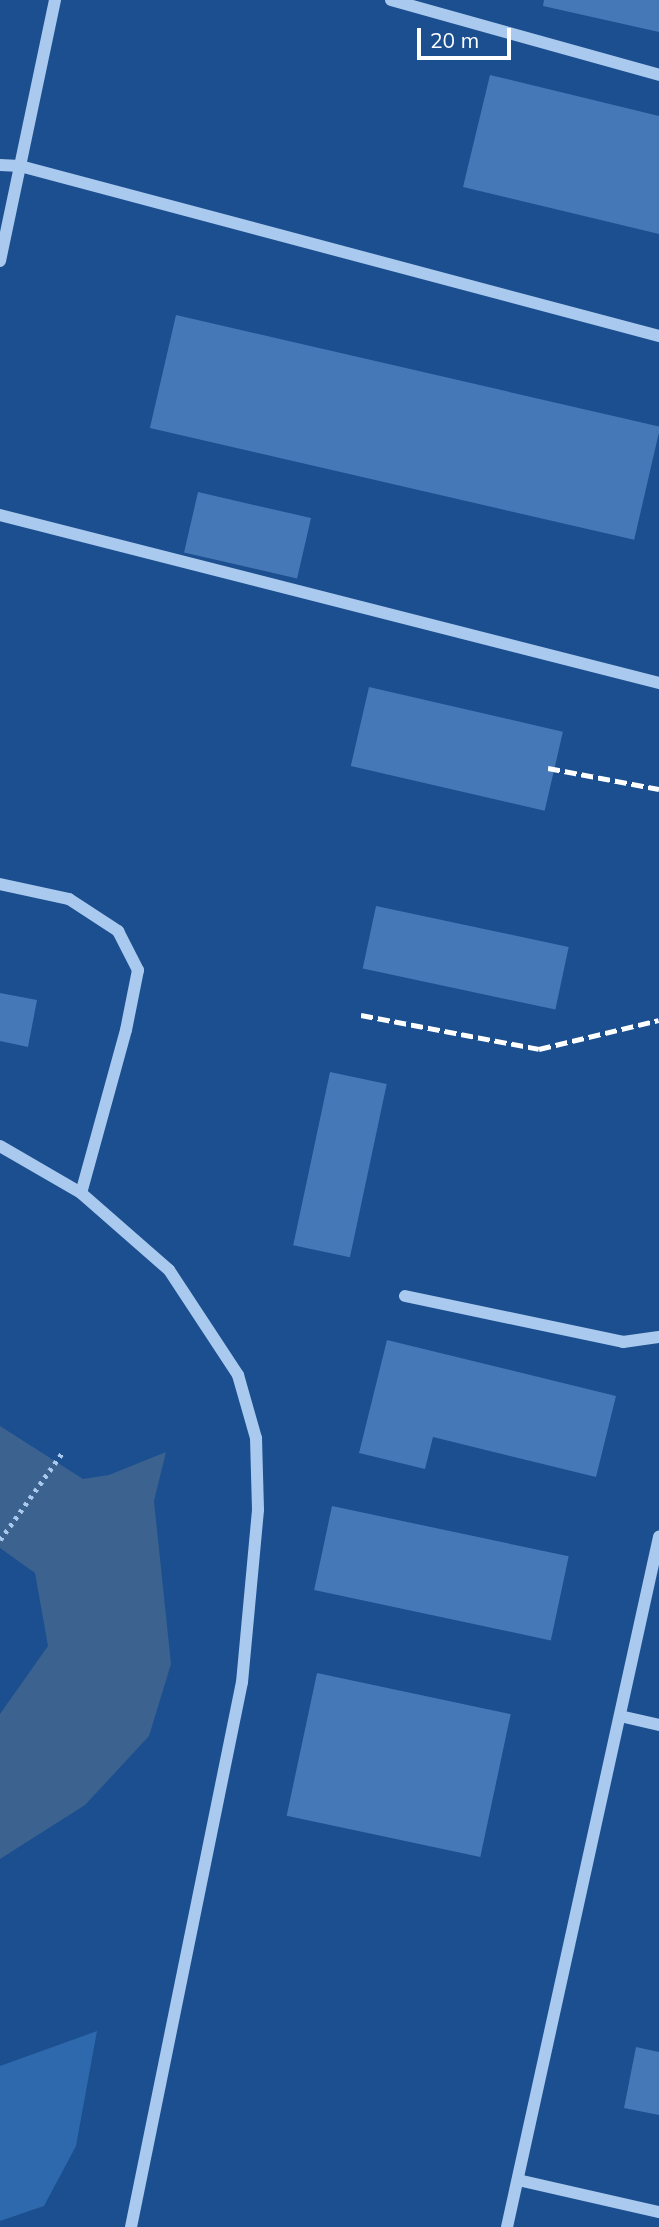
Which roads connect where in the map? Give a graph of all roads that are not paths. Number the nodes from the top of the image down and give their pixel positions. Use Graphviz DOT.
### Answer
graph roads {
  1 [pos="55,0"];
  2 [pos="391,0"];
  3 [pos="659,75"];
  4 [pos="0,165"];
  5 [pos="20,166"];
  6 [pos="0,261"];
  7 [pos="659,336"];
  8 [pos="0,515"];
  9 [pos="659,683"];
  10 [pos="0,884"];
  11 [pos="0,1146"];
  12 [pos="81,1193"];
  13 [pos="405,1296"];
  14 [pos="659,1337"];
  15 [pos="659,1537"];
  16 [pos="654,1581"];
  17 [pos="620,1716"];
  18 [pos="659,1725"];
  19 [pos="518,2180"];
  20 [pos="659,2212"];
  21 [pos="131,2227"];
  22 [pos="507,2227"];
  1 -- 5 [label="street"];
  2 -- 3 [label="street"];
  4 -- 5 [label="street"];
  5 -- 6 [label="street"];
  5 -- 7 [label="street"];
  8 -- 9 [label="street"];
  10 -- 12 [label="street"];
  11 -- 12 [label="street"];
  12 -- 21 [label="street"];
  13 -- 14 [label="street"];
  15 -- 16 [label="street"];
  16 -- 17 [label="street"];
  17 -- 18 [label="street"];
  17 -- 19 [label="street"];
  19 -- 20 [label="street"];
  19 -- 22 [label="street"];
}
